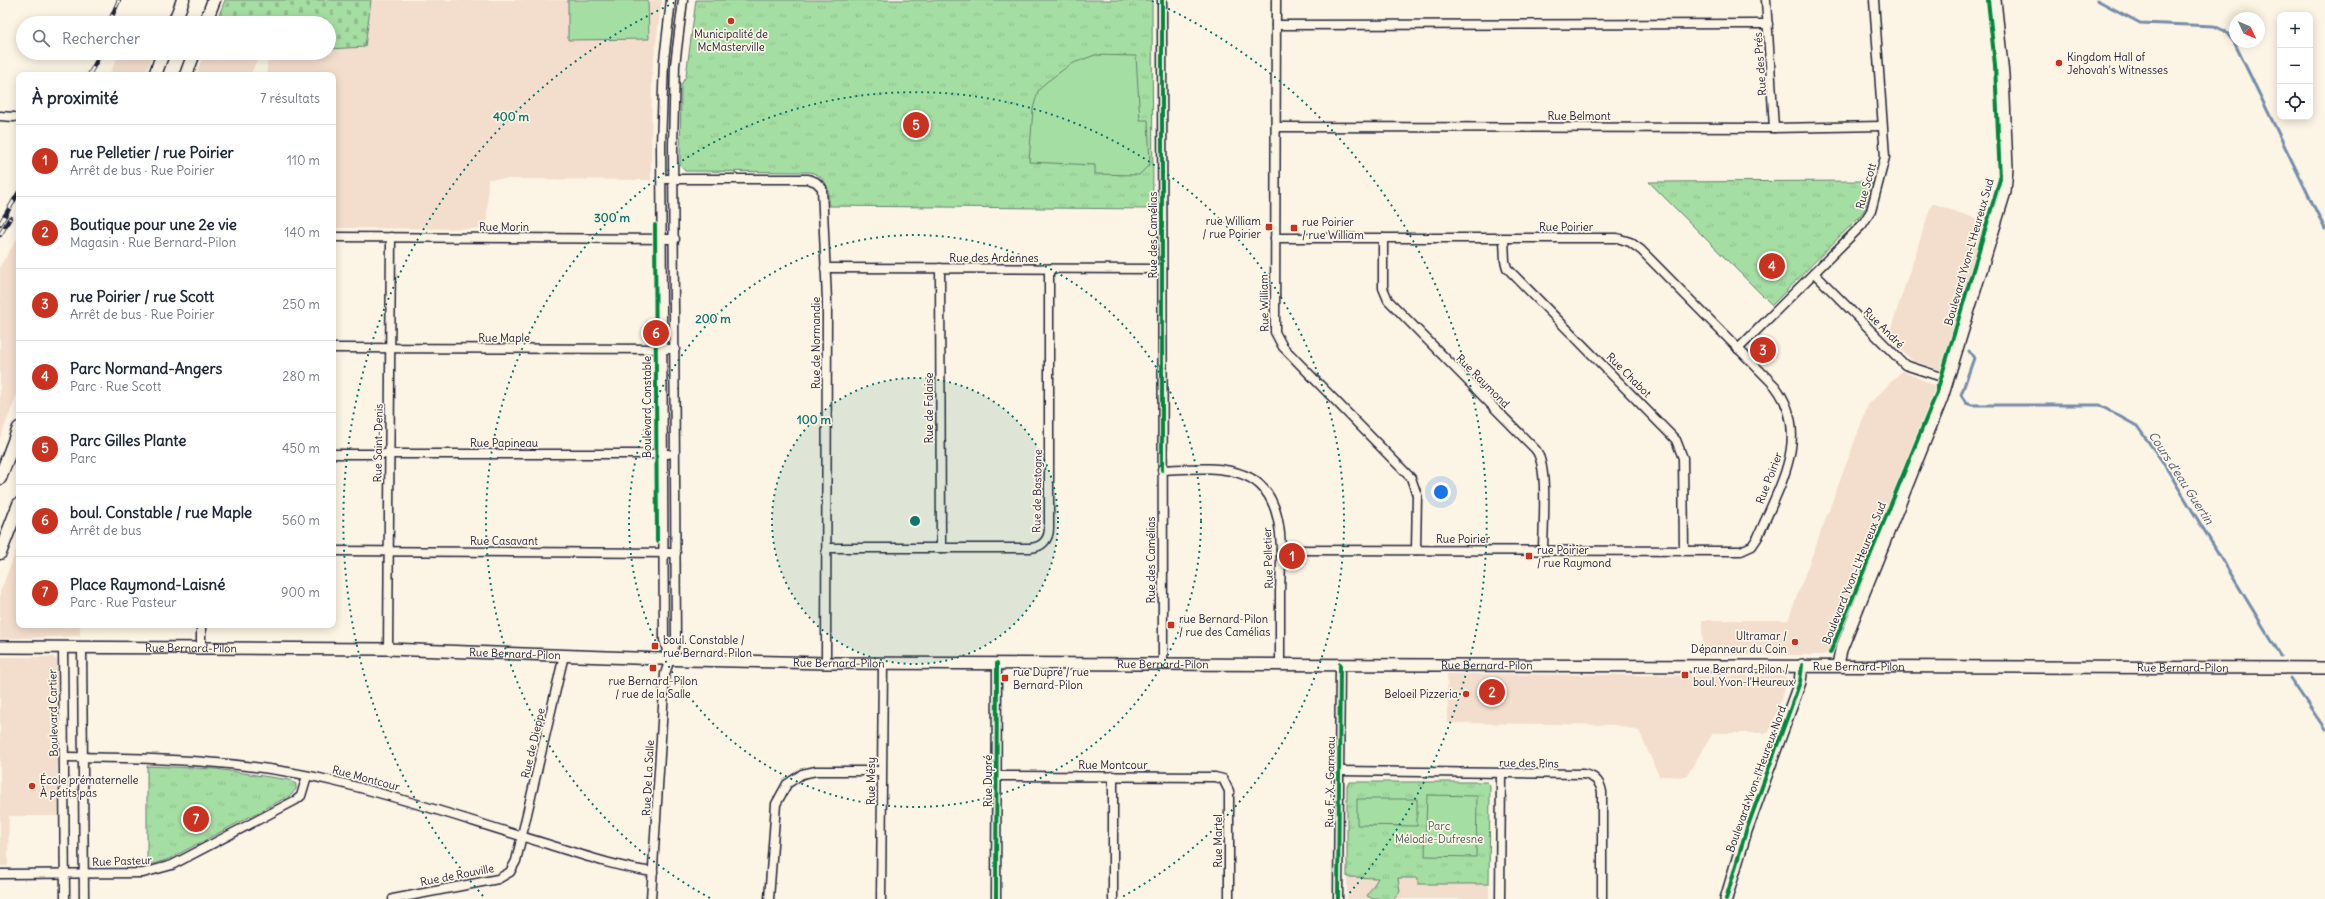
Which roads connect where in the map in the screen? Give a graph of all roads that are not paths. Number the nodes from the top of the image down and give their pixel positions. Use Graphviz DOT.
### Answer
graph roads {
  1 [pos="183,0"];
  2 [pos="214,0"];
  3 [pos="671,0"];
  4 [pos="683,0"];
  5 [pos="1162,0"];
  6 [pos="1276,0"];
  7 [pos="1766,0"];
  8 [pos="1874,0"];
  9 [pos="1995,0"];
  10 [pos="177,16"];
  11 [pos="208,16"];
  12 [pos="1768,24"];
  13 [pos="1276,25"];
  14 [pos="160,60"];
  15 [pos="191,60"];
  16 [pos="156,72"];
  17 [pos="187,72"];
  18 [pos="663,78"];
  19 [pos="674,78"];
  20 [pos="0,116"];
  21 [pos="14,117"];
  22 [pos="1882,126"];
  23 [pos="1276,127"];
  24 [pos="1774,128"];
  25 [pos="661,179"];
  26 [pos="673,179"];
  27 [pos="336,237"];
  28 [pos="391,237"];
  29 [pos="1275,238"];
  30 [pos="1383,238"];
  31 [pos="662,239"];
  32 [pos="675,239"];
  33 [pos="1504,239"];
  34 [pos="825,268"];
  35 [pos="940,268"];
  36 [pos="1049,269"];
  37 [pos="1162,269"];
  38 [pos="1814,273"];
  39 [pos="336,348"];
  40 [pos="391,348"];
  41 [pos="662,349"];
  42 [pos="675,349"];
  43 [pos="1738,349"];
  44 [pos="1948,379"];
  45 [pos="16,436"];
  46 [pos="336,454"];
  47 [pos="389,454"];
  48 [pos="664,454"];
  49 [pos="676,454"];
  50 [pos="1162,470"];
  51 [pos="0,478"];
  52 [pos="16,512"];
  53 [pos="827,548"];
  54 [pos="940,548"];
  55 [pos="1281,550"];
  56 [pos="1416,550"];
  57 [pos="1543,550"];
  58 [pos="1684,550"];
  59 [pos="336,551"];
  60 [pos="389,551"];
  61 [pos="664,552"];
  62 [pos="0,553"];
  63 [pos="676,553"];
  64 [pos="201,628"];
  65 [pos="0,647"];
  66 [pos="63,647"];
  67 [pos="82,647"];
  68 [pos="201,647"];
  69 [pos="388,649"];
  70 [pos="564,655"];
  71 [pos="669,659"];
  72 [pos="826,663"];
  73 [pos="883,663"];
  74 [pos="998,663"];
  75 [pos="1163,664"];
  76 [pos="1280,664"];
  77 [pos="1340,664"];
  78 [pos="1802,665"];
  79 [pos="1838,665"];
  80 [pos="2325,668"];
  81 [pos="65,757"];
  82 [pos="83,757"];
  83 [pos="882,771"];
  84 [pos="1338,771"];
  85 [pos="1501,773"];
  86 [pos="307,776"];
  87 [pos="997,776"];
  88 [pos="1113,776"];
  89 [pos="1227,783"];
  90 [pos="522,837"];
  91 [pos="653,872"];
  92 [pos="0,874"];
  93 [pos="65,874"];
  94 [pos="83,874"];
  95 [pos="65,899"];
  96 [pos="84,899"];
  97 [pos="393,899"];
  98 [pos="651,899"];
  99 [pos="769,899"];
  100 [pos="881,899"];
  101 [pos="996,899"];
  102 [pos="1113,899"];
  103 [pos="1229,899"];
  104 [pos="1338,899"];
  105 [pos="1500,899"];
  106 [pos="1602,899"];
  107 [pos="1726,899"];
  1 -- 10 [label="main road"];
  2 -- 11 [label="main road"];
  3 -- 18 [label="street, Boulevard Constable"];
  4 -- 19 [label="street"];
  5 -- 37 [label="street, Rue des Camélias"];
  6 -- 13 [label="street, Rue William"];
  7 -- 12 [label="street, Rue des Prés"];
  8 -- 22 [label="street, Rue Scott"];
  9 -- 44 [label="main road, Boulevard Yvon-L'Heureux Sud"];
  12 -- 13 [label="street"];
  12 -- 24 [label="street, Rue des Prés"];
  13 -- 23 [label="street, Rue William"];
  14 -- 16 [label="main road"];
  15 -- 17 [label="main road"];
  18 -- 19 [label="street"];
  18 -- 25 [label="street, Boulevard Constable"];
  19 -- 26 [label="street"];
  20 -- 21 [label="street"];
  22 -- 24 [label="street, Rue Belmont"];
  22 -- 38 [label="street, Rue Scott"];
  23 -- 24 [label="street, Rue Belmont"];
  23 -- 29 [label="street, Rue William"];
  25 -- 26 [label="street, Rue de Normandie"];
  25 -- 31 [label="street, Boulevard Constable"];
  26 -- 32 [label="street"];
  26 -- 34 [label="street, Rue de Normandie"];
  27 -- 28 [label="street, Rue Morin"];
  28 -- 31 [label="street, Rue Morin"];
  28 -- 40 [label="street, Rue Saint-Denis"];
  29 -- 30 [label="street, Rue Poirier"];
  29 -- 56 [label="street, Rue William"];
  30 -- 33 [label="street, Rue Poirier"];
  30 -- 57 [label="street, Rue Raymond"];
  31 -- 32 [label="street, Rue Morin"];
  31 -- 41 [label="street, Boulevard Constable"];
  32 -- 42 [label="street"];
  33 -- 43 [label="street, Rue Poirier"];
  33 -- 58 [label="street, Rue Chabot"];
  34 -- 35 [label="street, Rue des Ardennes"];
  34 -- 53 [label="street, Rue de Normandie"];
  35 -- 36 [label="street, Rue des Ardennes"];
  35 -- 54 [label="street, Rue de Falaise"];
  36 -- 37 [label="street, Rue des Ardennes"];
  36 -- 54 [label="street, Rue de Bastogne"];
  37 -- 50 [label="street, Rue des Camélias"];
  38 -- 43 [label="street, Rue Scott"];
  38 -- 44 [label="street, Rue André"];
  39 -- 40 [label="street, Rue Maple"];
  40 -- 41 [label="street, Rue Maple"];
  40 -- 47 [label="street, Rue Saint-Denis"];
  41 -- 42 [label="street, Rue Maple"];
  41 -- 48 [label="street, Boulevard Constable"];
  42 -- 49 [label="street"];
  43 -- 58 [label="street, Rue Poirier"];
  44 -- 79 [label="main road, Boulevard Yvon-L'Heureux Sud"];
  45 -- 51 [label="main road"];
  46 -- 47 [label="street, Rue Papineau"];
  47 -- 48 [label="street, Rue Papineau"];
  47 -- 60 [label="street, Rue Saint-Denis"];
  48 -- 49 [label="street, Rue Papineau"];
  48 -- 61 [label="street, Boulevard Constable"];
  49 -- 63 [label="street"];
  50 -- 55 [label="street, Rue Pelletier"];
  50 -- 75 [label="street, Rue des Camélias"];
  52 -- 62 [label="main road"];
  53 -- 54 [label="street, Rue de Bastogne"];
  53 -- 72 [label="street, Rue de Normandie"];
  55 -- 56 [label="street, Rue Poirier"];
  55 -- 76 [label="street, Rue Pelletier"];
  56 -- 57 [label="street, Rue Poirier"];
  57 -- 58 [label="street, Rue Poirier"];
  59 -- 60 [label="street, Rue Casavant"];
  60 -- 61 [label="street, Rue Casavant"];
  60 -- 69 [label="street, Rue Saint-Denis"];
  61 -- 63 [label="street, Rue Casavant"];
  61 -- 71 [label="street, Boulevard Constable"];
  63 -- 71 [label="street"];
  64 -- 68 [label="street"];
  65 -- 66 [label="main road, Rue Bernard-Pilon"];
  66 -- 67 [label="main road, Rue Bernard-Pilon"];
  66 -- 81 [label="street, Boulevard Cartier"];
  67 -- 68 [label="main road, Rue Bernard-Pilon"];
  67 -- 82 [label="street"];
  68 -- 69 [label="main road, Rue Bernard-Pilon"];
  69 -- 70 [label="main road, Rue Bernard-Pilon"];
  70 -- 71 [label="main road, Rue Bernard-Pilon"];
  70 -- 90 [label="street, Rue de Dieppe"];
  71 -- 72 [label="main road, Rue Bernard-Pilon"];
  71 -- 91 [label="street, Rue De La Salle"];
  72 -- 73 [label="main road, Rue Bernard-Pilon"];
  73 -- 74 [label="main road, Rue Bernard-Pilon"];
  73 -- 83 [label="street, Rue Mésy"];
  74 -- 75 [label="main road, Rue Bernard-Pilon"];
  74 -- 87 [label="street, Rue Dupré"];
  75 -- 76 [label="main road, Rue Bernard-Pilon"];
  76 -- 77 [label="main road, Rue Bernard-Pilon"];
  77 -- 78 [label="main road, Rue Bernard-Pilon"];
  77 -- 84 [label="street, Rue F.-X.-Garneau"];
  78 -- 79 [label="main road, Rue Bernard-Pilon"];
  78 -- 107 [label="main road, Boulevard Yvon-l'Heureux Nord"];
  79 -- 80 [label="main road, Rue Bernard-Pilon"];
  81 -- 82 [label="street, Rue Montcour"];
  81 -- 93 [label="street, Boulevard Cartier"];
  82 -- 86 [label="street, Rue Montcour"];
  82 -- 94 [label="street"];
  83 -- 99 [label="street"];
  83 -- 100 [label="street, Rue Mésy"];
  84 -- 85 [label="street, rue des Pins"];
  84 -- 104 [label="street, Rue F.-X.-Garneau"];
  85 -- 105 [label="street"];
  85 -- 106 [label="street, rue des Pins"];
  86 -- 90 [label="street, Rue Montcour"];
  86 -- 94 [label="street, Rue Pasteur"];
  87 -- 88 [label="street, Rue Montcour"];
  87 -- 101 [label="street, Rue Dupré"];
  88 -- 89 [label="street, Rue Montcour"];
  88 -- 102 [label="street"];
  89 -- 103 [label="street, Rue Martel"];
  90 -- 91 [label="street, Rue Montcour"];
  90 -- 97 [label="street, Rue de Rouville"];
  91 -- 98 [label="street, Rue De La Salle"];
  92 -- 93 [label="street, Rue Pasteur"];
  93 -- 94 [label="street, Rue Pasteur"];
  93 -- 95 [label="street, Boulevard Cartier"];
  94 -- 96 [label="street"];
}
